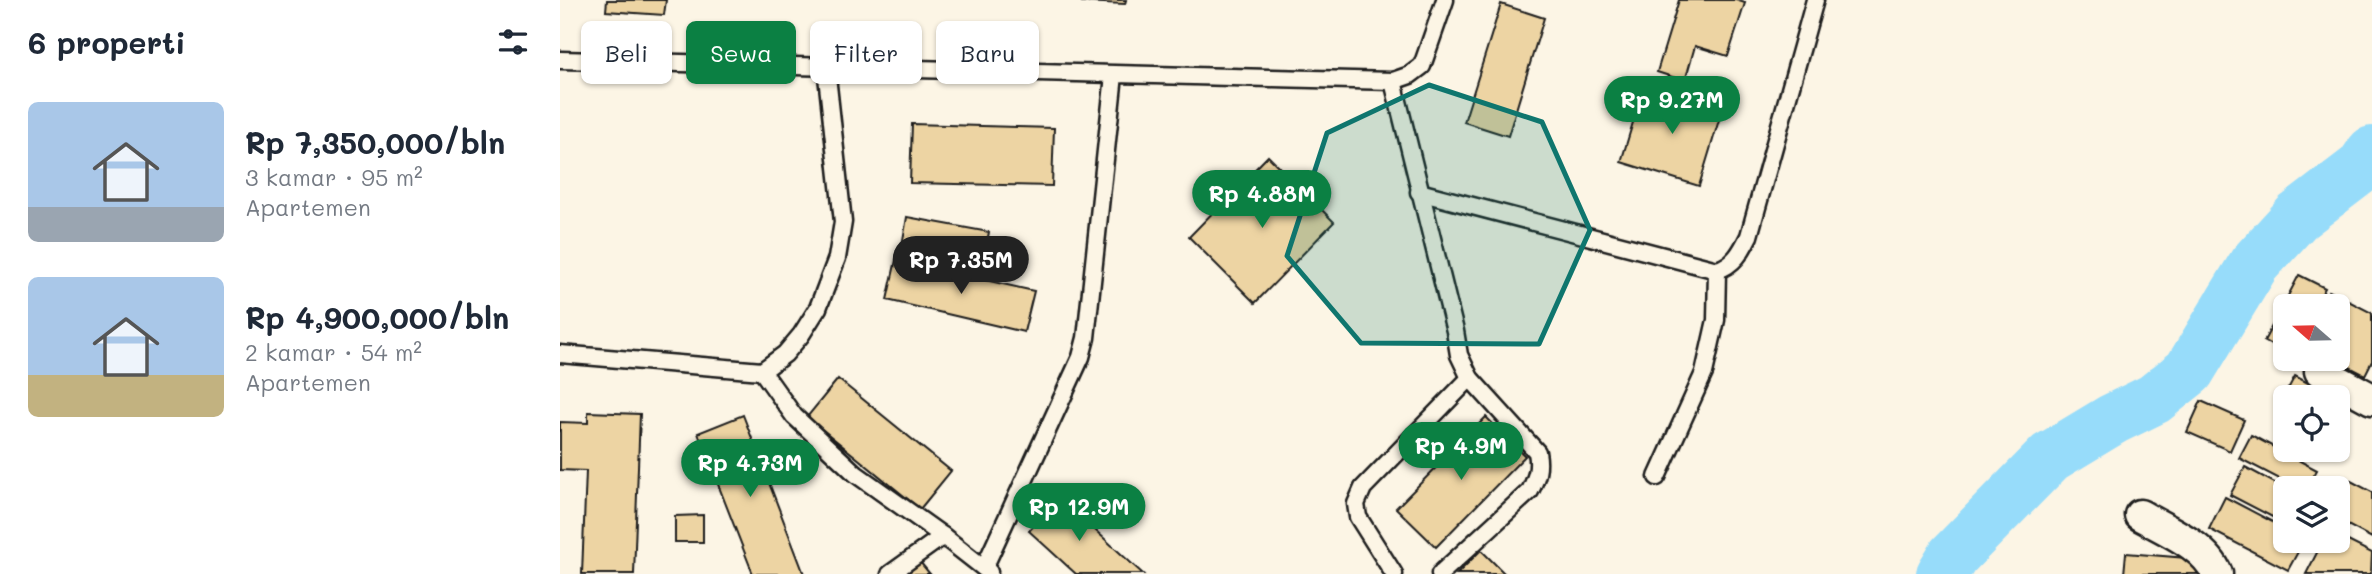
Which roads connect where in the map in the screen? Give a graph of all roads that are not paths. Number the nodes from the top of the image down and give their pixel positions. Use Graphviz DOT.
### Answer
graph roads {
  1 [pos="1445,0"];
  2 [pos="1815,0"];
  3 [pos="560,60"];
  4 [pos="810,67"];
  5 [pos="922,70"];
  6 [pos="1114,75"];
  7 [pos="1393,81"];
  8 [pos="827,84"];
  9 [pos="1419,192"];
  10 [pos="1717,270"];
  11 [pos="560,354"];
  12 [pos="762,371"];
  13 [pos="2320,371"];
  14 [pos="1470,378"];
  15 [pos="2372,399"];
  16 [pos="1657,477"];
  17 [pos="2140,515"];
  18 [pos="943,536"];
  19 [pos="988,571"];
  20 [pos="890,574"];
  21 [pos="1394,574"];
  22 [pos="1440,574"];
  23 [pos="2217,574"];
  1 -- 7 [label="lane"];
  2 -- 10 [label="lane"];
  3 -- 4 [label="lane"];
  5 -- 6 [label="lane"];
  6 -- 7 [label="lane"];
  6 -- 19 [label="lane"];
  7 -- 9 [label="lane"];
  8 -- 12 [label="lane"];
  9 -- 10 [label="lane"];
  9 -- 14 [label="lane"];
  10 -- 16 [label="lane"];
  11 -- 12 [label="lane"];
  12 -- 18 [label="lane"];
  13 -- 15 [label="street"];
  14 -- 21 [label="lane"];
  14 -- 22 [label="lane"];
  17 -- 23 [label="street"];
  18 -- 19 [label="lane"];
  18 -- 20 [label="lane"];
}
